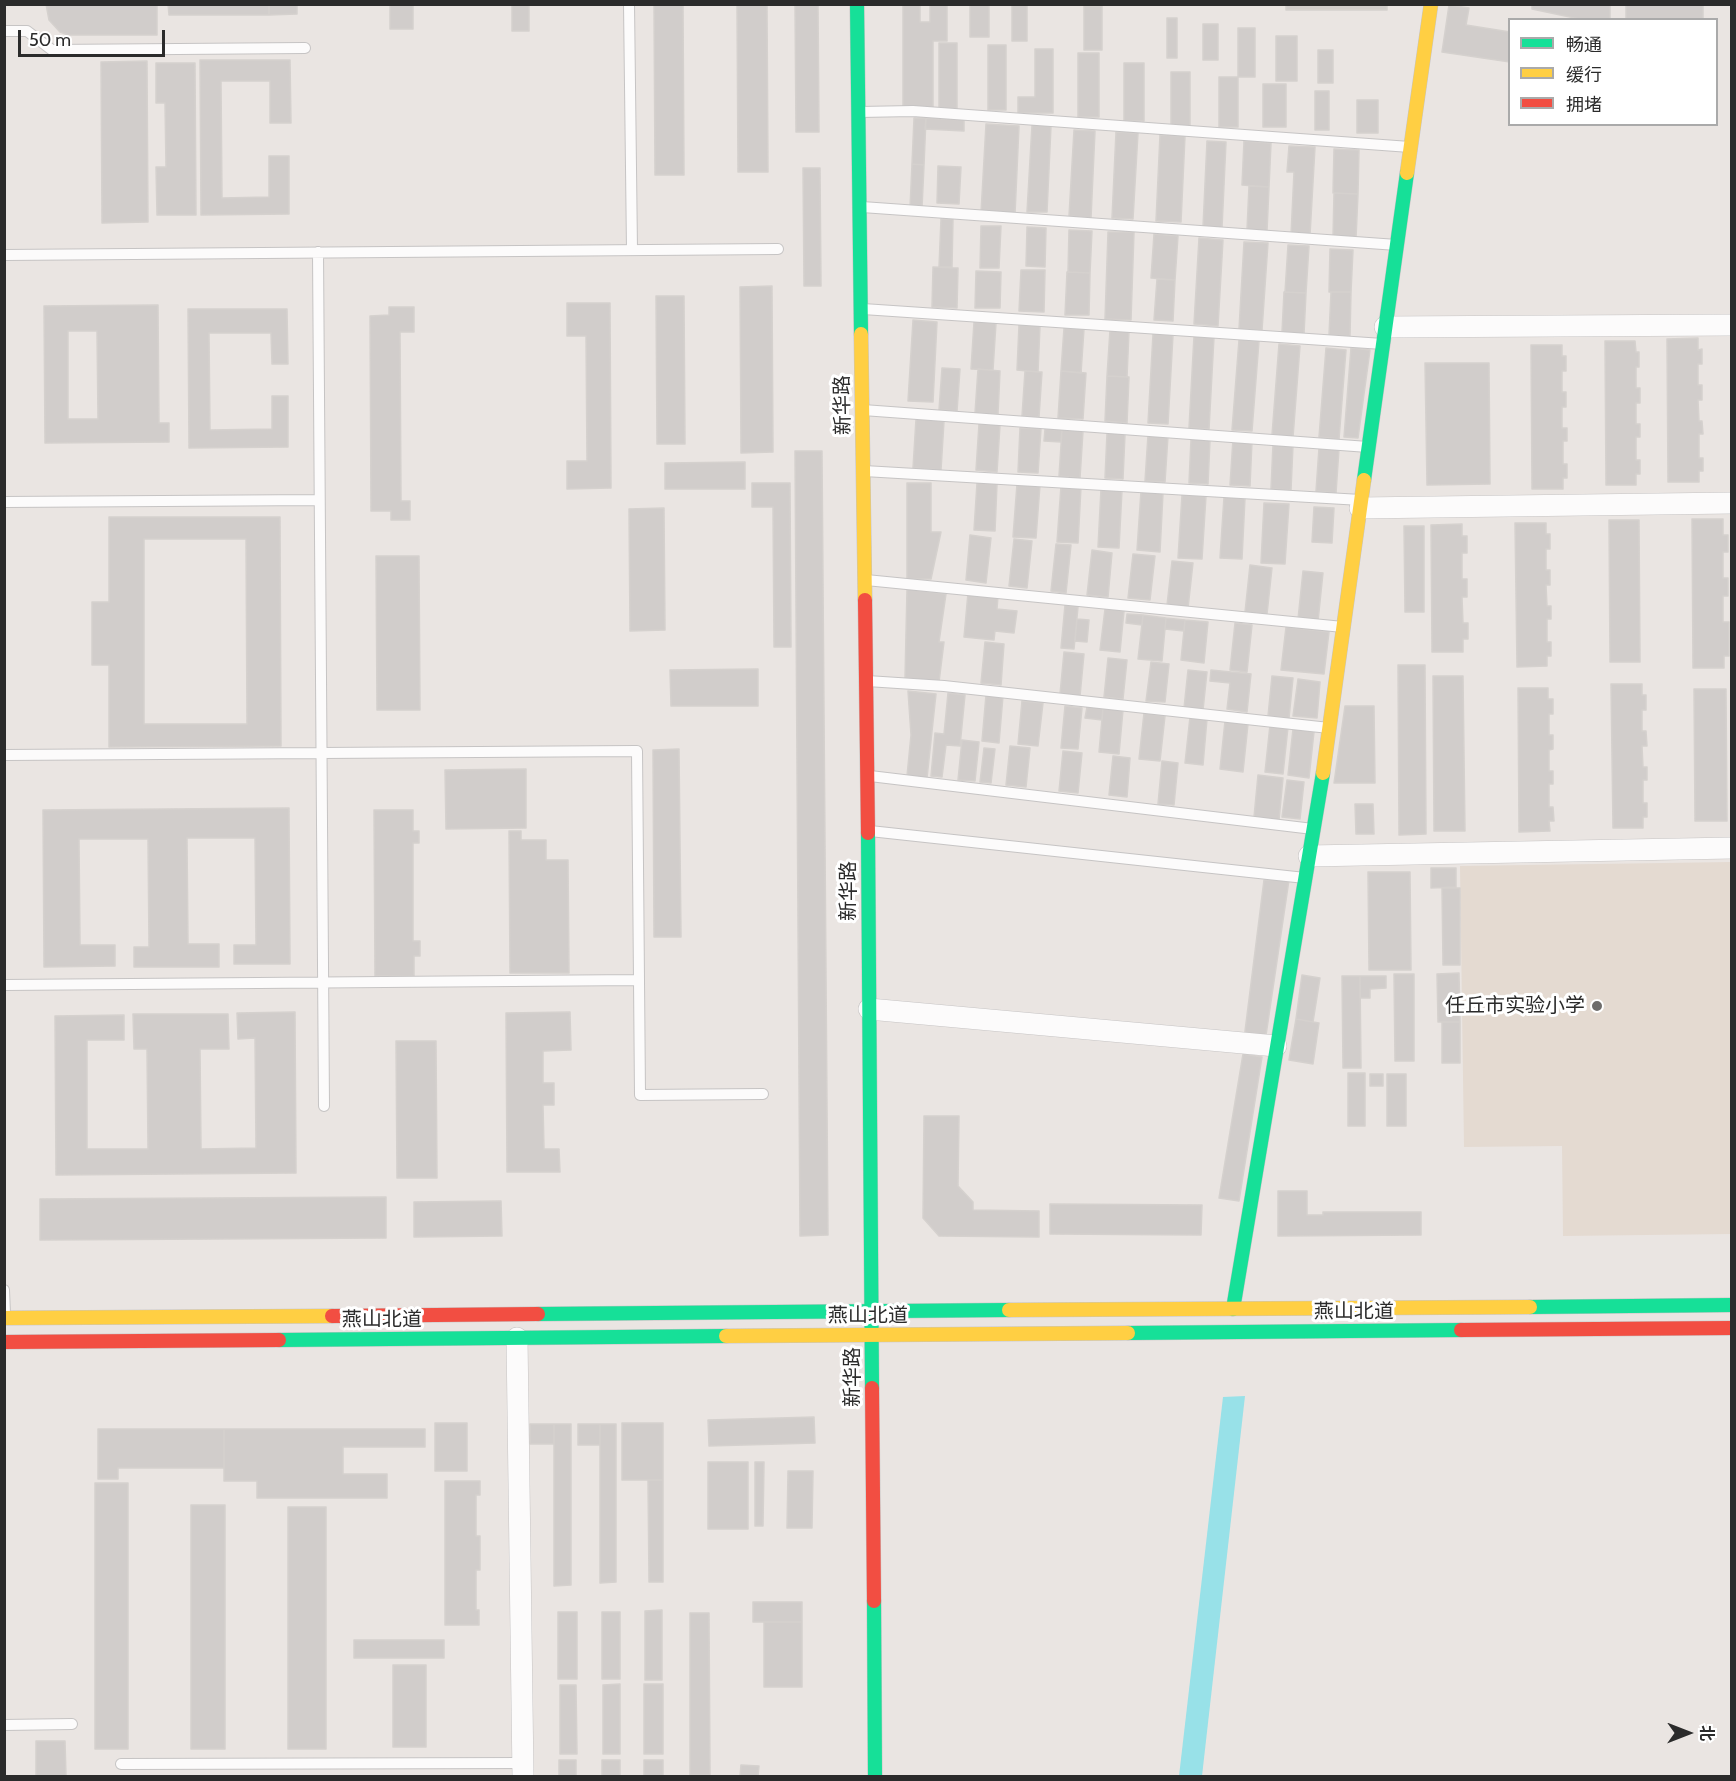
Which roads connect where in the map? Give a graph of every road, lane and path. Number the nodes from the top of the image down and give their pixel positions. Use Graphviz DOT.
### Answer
graph roads {
  1 [pos="629,4"];
  2 [pos="857,4"];
  3 [pos="1431,4"];
  4 [pos="4,31"];
  5 [pos="305,48"];
  6 [pos="858,112"];
  7 [pos="1411,147"];
  8 [pos="860,207"];
  9 [pos="1397,245"];
  10 [pos="778,249"];
  11 [pos="632,250"];
  12 [pos="318,252"];
  13 [pos="4,255"];
  14 [pos="861,309"];
  15 [pos="1731,325"];
  16 [pos="1384,335"];
  17 [pos="862,410"];
  18 [pos="1368,447"];
  19 [pos="863,471"];
  20 [pos="320,500"];
  21 [pos="4,502"];
  22 [pos="1731,503"];
  23 [pos="1360,504"];
  24 [pos="865,580"];
  25 [pos="1343,627"];
  26 [pos="866,681"];
  27 [pos="1329,728"];
  28 [pos="321,753"];
  29 [pos="4,755"];
  30 [pos="867,776"];
  31 [pos="1313,829"];
  32 [pos="868,831"];
  33 [pos="1731,848"];
  34 [pos="1309,856"];
  35 [pos="1305,878"];
  36 [pos="639,980"];
  37 [pos="323,982"];
  38 [pos="4,985"];
  39 [pos="869,1008"];
  40 [pos="1276,1046"];
  41 [pos="762,1094"];
  42 [pos="324,1106"];
  43 [pos="4,1290"];
  44 [pos="1731,1305"];
  45 [pos="1233,1309"];
  46 [pos="872,1311"];
  47 [pos="5,1318"];
  48 [pos="1731,1328"];
  49 [pos="872,1335"];
  50 [pos="517,1338"];
  51 [pos="4,1342"];
  52 [pos="72,1724"];
  53 [pos="4,1725"];
  54 [pos="121,1764"];
  55 [pos="523,1770"];
  56 [pos="875,1776"];
  1 -- 11 [label="lane"];
  2 -- 6 [label="main road, 新华路"];
  3 -- 7 [label="main road"];
  4 -- 5 [label="lane"];
  6 -- 7 [label="lane"];
  6 -- 8 [label="main road, 新华路"];
  7 -- 9 [label="main road"];
  8 -- 9 [label="lane"];
  8 -- 14 [label="main road, 新华路"];
  9 -- 16 [label="main road"];
  10 -- 11 [label="lane"];
  11 -- 12 [label="lane"];
  12 -- 13 [label="lane"];
  12 -- 20 [label="lane"];
  14 -- 16 [label="lane"];
  14 -- 17 [label="main road, 新华路"];
  15 -- 16 [label="street"];
  16 -- 18 [label="main road"];
  17 -- 18 [label="lane"];
  17 -- 19 [label="main road, 新华路"];
  18 -- 23 [label="main road"];
  19 -- 23 [label="lane"];
  19 -- 24 [label="main road, 新华路"];
  20 -- 21 [label="lane"];
  20 -- 28 [label="lane"];
  22 -- 23 [label="street"];
  23 -- 25 [label="main road"];
  24 -- 25 [label="lane"];
  24 -- 26 [label="main road, 新华路"];
  25 -- 27 [label="main road"];
  26 -- 27 [label="lane"];
  26 -- 30 [label="main road, 新华路"];
  27 -- 31 [label="main road"];
  28 -- 29 [label="lane"];
  28 -- 36 [label="lane"];
  28 -- 37 [label="lane"];
  30 -- 31 [label="lane"];
  30 -- 32 [label="main road, 新华路"];
  31 -- 34 [label="main road"];
  32 -- 35 [label="lane"];
  32 -- 39 [label="main road, 新华路"];
  33 -- 34 [label="street"];
  34 -- 35 [label="main road"];
  35 -- 40 [label="main road"];
  36 -- 37 [label="lane"];
  36 -- 41 [label="lane"];
  37 -- 38 [label="lane"];
  37 -- 42 [label="lane"];
  39 -- 40 [label="street"];
  39 -- 46 [label="main road, 新华路"];
  40 -- 45 [label="main road"];
  43 -- 47 [label="lane"];
  44 -- 45 [label="main road, 燕山北道"];
  45 -- 46 [label="main road, 燕山北道"];
  46 -- 47 [label="main road, 燕山北道"];
  46 -- 49 [label="main road, 新华路"];
  48 -- 49 [label="main road, 燕山北道"];
  49 -- 50 [label="main road, 燕山北道"];
  49 -- 56 [label="main road, 新华路"];
  50 -- 51 [label="main road, 燕山北道"];
  50 -- 55 [label="street"];
  52 -- 53 [label="lane"];
  54 -- 55 [label="lane"];
}
